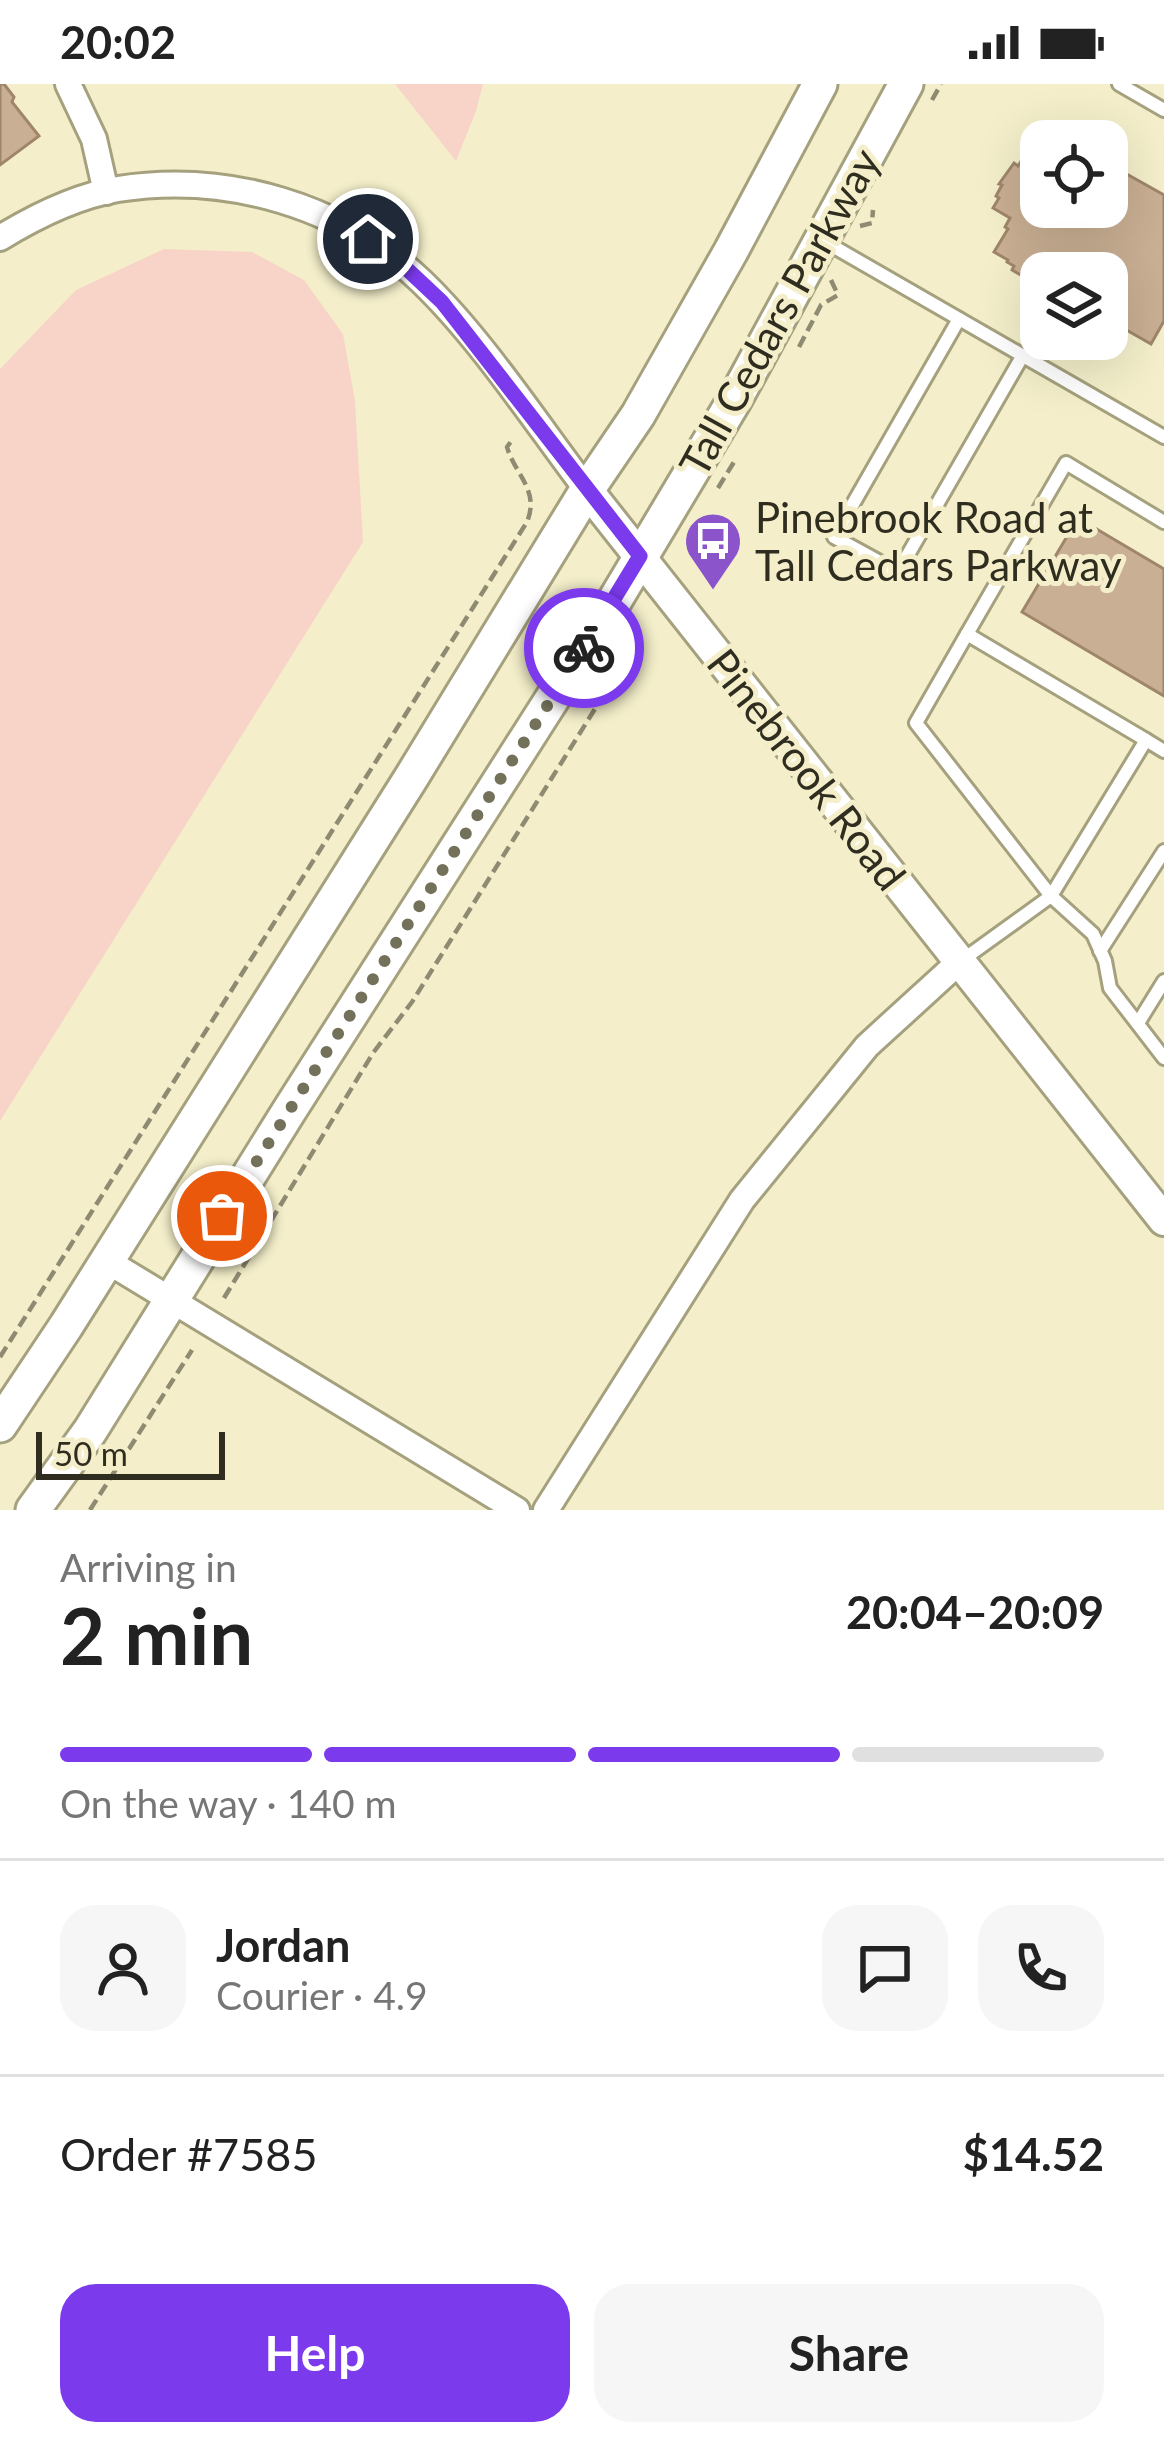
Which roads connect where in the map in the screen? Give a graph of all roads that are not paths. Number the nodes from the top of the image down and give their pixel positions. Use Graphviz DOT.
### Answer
graph roads {
  1 [pos="68,84"];
  2 [pos="820,84"];
  3 [pos="906,84"];
  4 [pos="1119,84"];
  5 [pos="1164,110"];
  6 [pos="106,192"];
  7 [pos="0,238"];
  8 [pos="822,240"];
  9 [pos="959,319"];
  10 [pos="1020,353"];
  11 [pos="1020,360"];
  12 [pos="1032,360"];
  13 [pos="1164,437"];
  14 [pos="587,490"];
  15 [pos="1164,522"];
  16 [pos="640,556"];
  17 [pos="968,634"];
  18 [pos="1145,740"];
  19 [pos="1164,751"];
  20 [pos="1164,851"];
  21 [pos="1051,896"];
  22 [pos="1100,951"];
  23 [pos="958,962"];
  24 [pos="1164,981"];
  25 [pos="1138,1024"];
  26 [pos="1164,1058"];
  27 [pos="1164,1220"];
  28 [pos="107,1261"];
  29 [pos="170,1299"];
  30 [pos="0,1425"];
  31 [pos="33,1510"];
  32 [pos="517,1510"];
  33 [pos="546,1510"];
  1 -- 6 [label="street"];
  2 -- 14 [label="main road, Tall Cedars Parkway"];
  3 -- 8 [label="main road, Tall Cedars Parkway"];
  4 -- 5 [label="lane"];
  6 -- 7 [label="street, Pinebrook Road"];
  6 -- 14 [label="street, Pinebrook Road"];
  8 -- 9 [label="lane"];
  8 -- 16 [label="main road, Tall Cedars Parkway"];
  9 -- 10 [label="lane"];
  9 -- 11 [label="lane"];
  12 -- 13 [label="lane"];
  14 -- 16 [label="street, Pinebrook Road"];
  14 -- 28 [label="main road, Tall Cedars Parkway"];
  15 -- 17 [label="lane"];
  16 -- 23 [label="street, Pinebrook Road"];
  16 -- 29 [label="main road, Tall Cedars Parkway"];
  17 -- 18 [label="lane"];
  17 -- 21 [label="lane"];
  18 -- 19 [label="lane"];
  18 -- 21 [label="lane"];
  20 -- 22 [label="lane"];
  21 -- 22 [label="lane"];
  21 -- 23 [label="lane"];
  22 -- 25 [label="lane"];
  23 -- 27 [label="street, Pinebrook Road"];
  23 -- 33 [label="street"];
  24 -- 25 [label="lane"];
  25 -- 26 [label="lane"];
  28 -- 29 [label="street"];
  28 -- 30 [label="main road, Tall Cedars Parkway"];
  29 -- 31 [label="main road, Tall Cedars Parkway"];
  29 -- 32 [label="street"];
}
